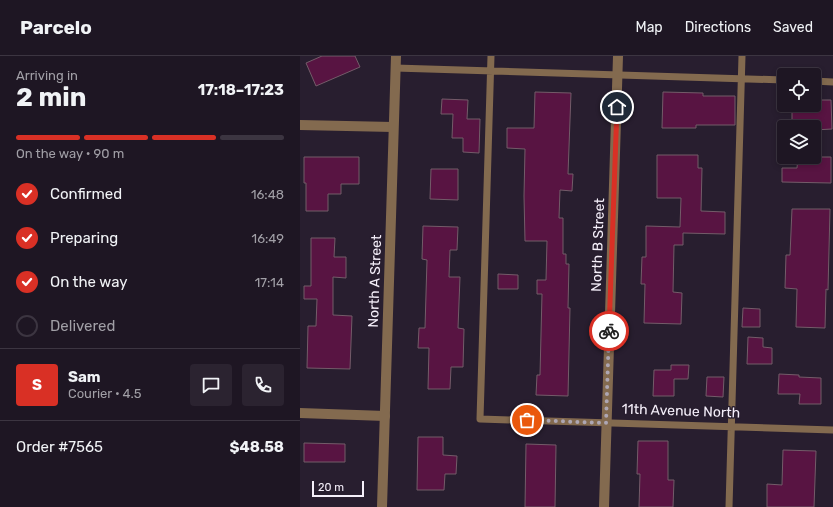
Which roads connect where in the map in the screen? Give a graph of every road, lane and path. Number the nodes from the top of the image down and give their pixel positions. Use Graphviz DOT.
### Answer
graph roads {
  1 [pos="396,56"];
  2 [pos="491,56"];
  3 [pos="618,56"];
  4 [pos="742,56"];
  5 [pos="395,68"];
  6 [pos="491,71"];
  7 [pos="618,75"];
  8 [pos="741,79"];
  9 [pos="777,80"];
  10 [pos="821,81"];
  11 [pos="833,82"];
  12 [pos="300,125"];
  13 [pos="393,127"];
  14 [pos="300,413"];
  15 [pos="385,416"];
  16 [pos="606,423"];
  17 [pos="732,426"];
  18 [pos="833,430"];
  19 [pos="382,507"];
  20 [pos="604,507"];
  21 [pos="729,507"];
  1 -- 5 [label="street, North A Street"];
  2 -- 6 [label="lane"];
  3 -- 7 [label="street, North B Street"];
  4 -- 8 [label="lane"];
  5 -- 6 [label="lane"];
  5 -- 13 [label="street, North A Street"];
  6 -- 7 [label="lane"];
  6 -- 16 [label="lane, 11th Avenue North"];
  7 -- 8 [label="lane"];
  7 -- 16 [label="street, North B Street"];
  8 -- 9 [label="lane"];
  8 -- 17 [label="lane"];
  10 -- 11 [label="lane"];
  12 -- 13 [label="street"];
  13 -- 15 [label="street, North A Street"];
  14 -- 15 [label="street"];
  15 -- 19 [label="street, North A Street"];
  16 -- 17 [label="lane, 11th Avenue North"];
  16 -- 20 [label="street, North B Street"];
  17 -- 18 [label="lane, 11th Avenue North"];
  17 -- 21 [label="lane"];
}
